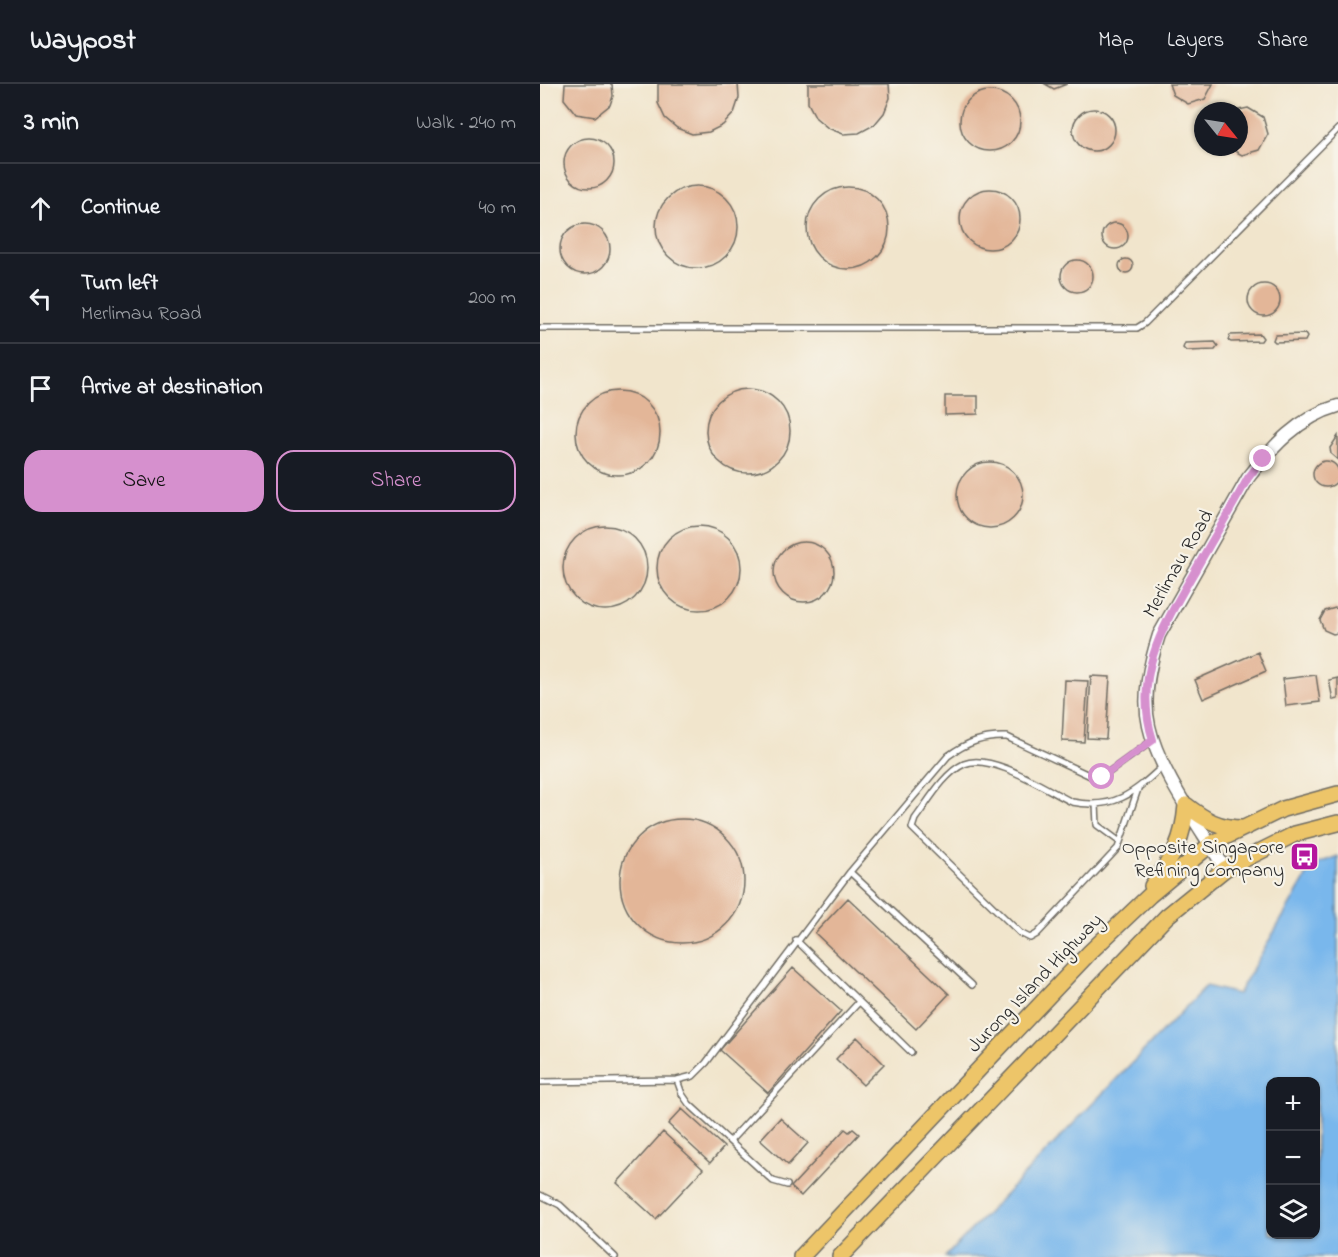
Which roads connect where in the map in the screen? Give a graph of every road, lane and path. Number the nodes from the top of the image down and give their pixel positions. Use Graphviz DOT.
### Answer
graph roads {
  1 [pos="1338,129"];
  2 [pos="540,328"];
  3 [pos="1338,406"];
  4 [pos="1153,740"];
  5 [pos="1164,765"];
  6 [pos="1138,789"];
  7 [pos="1338,794"];
  8 [pos="1096,804"];
  9 [pos="1186,805"];
  10 [pos="1338,823"];
  11 [pos="1245,828"];
  12 [pos="1120,842"];
  13 [pos="1210,844"];
  14 [pos="1225,869"];
  15 [pos="850,872"];
  16 [pos="1159,888"];
  17 [pos="1141,903"];
  18 [pos="1177,908"];
  19 [pos="796,940"];
  20 [pos="972,985"];
  21 [pos="860,1002"];
  22 [pos="911,1052"];
  23 [pos="677,1080"];
  24 [pos="540,1082"];
  25 [pos="730,1141"];
  26 [pos="787,1185"];
  27 [pos="540,1195"];
  28 [pos="615,1257"];
  29 [pos="801,1257"];
  30 [pos="840,1257"];
  1 -- 2 [label="lane"];
  3 -- 4 [label="street, Merlimau Road"];
  4 -- 5 [label="street, Merlimau Road"];
  4 -- 15 [label="lane"];
  5 -- 6 [label="lane"];
  5 -- 9 [label="street, Merlimau Road"];
  6 -- 8 [label="lane"];
  6 -- 12 [label="lane"];
  7 -- 11 [label="main road, Jurong Island Highway"];
  8 -- 12 [label="lane"];
  8 -- 12 [label="lane"];
  9 -- 11 [label="main road"];
  9 -- 13 [label="street, Merlimau Road"];
  9 -- 17 [label="main road"];
  10 -- 14 [label="main road"];
  11 -- 13 [label="main road, Jurong Island Highway"];
  13 -- 14 [label="street, Merlimau Road"];
  13 -- 16 [label="main road, Jurong Island Highway"];
  14 -- 18 [label="main road"];
  15 -- 19 [label="lane"];
  15 -- 20 [label="lane"];
  16 -- 17 [label="main road, Jurong Island Highway"];
  16 -- 18 [label="main road"];
  17 -- 29 [label="main road, Jurong Island Highway"];
  18 -- 30 [label="main road"];
  19 -- 21 [label="lane"];
  19 -- 23 [label="lane"];
  21 -- 22 [label="lane"];
  21 -- 25 [label="lane"];
  23 -- 24 [label="lane"];
  23 -- 25 [label="lane"];
  25 -- 26 [label="lane"];
  27 -- 28 [label="lane"];
}
